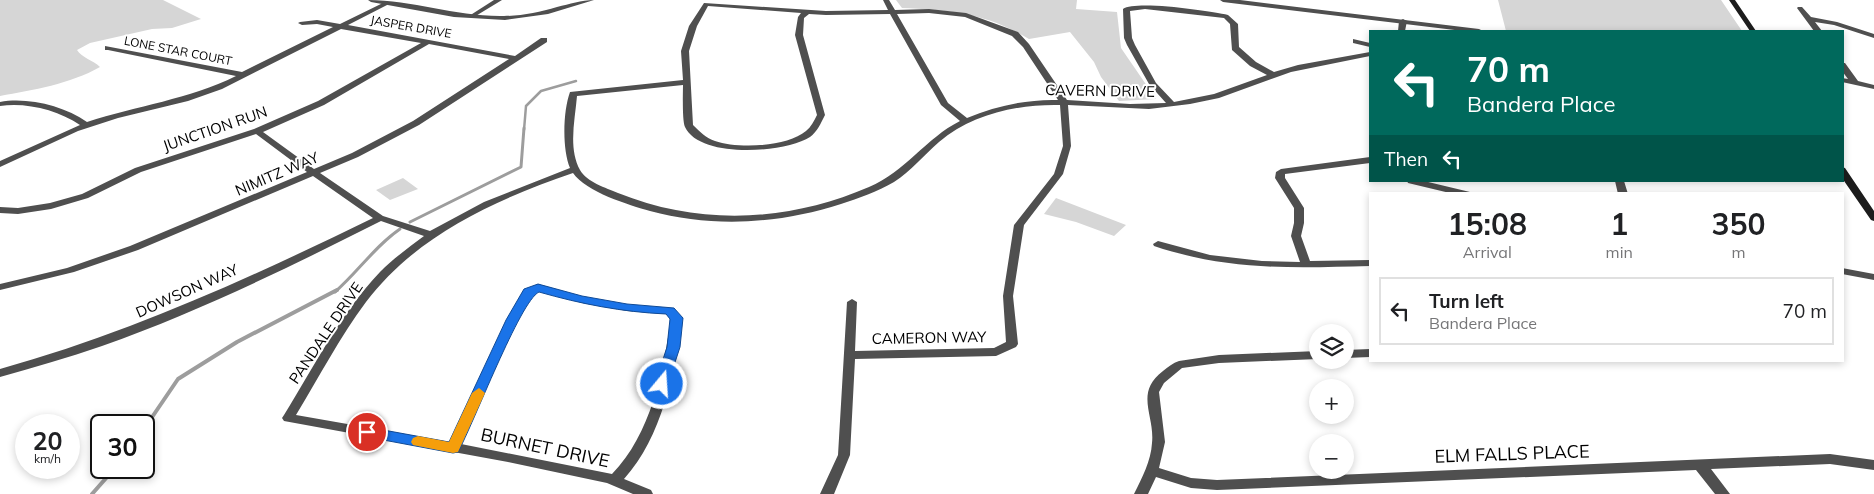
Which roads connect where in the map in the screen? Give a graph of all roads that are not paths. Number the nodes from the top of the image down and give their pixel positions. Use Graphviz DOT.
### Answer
graph roads {
  1 [pos="371,0"];
  2 [pos="499,0"];
  3 [pos="591,0"];
  4 [pos="886,0"];
  5 [pos="1224,0"];
  6 [pos="1732,0"];
  7 [pos="1264,2"];
  8 [pos="387,3"];
  9 [pos="1800,8"];
  10 [pos="808,11"];
  11 [pos="893,12"];
  12 [pos="472,16"];
  13 [pos="1809,19"];
  14 [pos="1403,20"];
  15 [pos="302,23"];
  16 [pos="340,26"];
  17 [pos="1401,30"];
  18 [pos="1472,30"];
  19 [pos="1752,30"];
  20 [pos="1817,30"];
  21 [pos="1874,36"];
  22 [pos="544,40"];
  23 [pos="1356,41"];
  24 [pos="428,42"];
  25 [pos="1369,46"];
  26 [pos="108,48"];
  27 [pos="1368,56"];
  28 [pos="516,58"];
  29 [pos="1844,68"];
  30 [pos="1274,75"];
  31 [pos="244,76"];
  32 [pos="1844,81"];
  33 [pos="686,82"];
  34 [pos="1856,83"];
  35 [pos="1874,87"];
  36 [pos="1064,102"];
  37 [pos="0,104"];
  38 [pos="1172,104"];
  39 [pos="966,121"];
  40 [pos="86,126"];
  41 [pos="257,131"];
  42 [pos="1369,161"];
  43 [pos="0,164"];
  44 [pos="576,169"];
  45 [pos="314,173"];
  46 [pos="1844,173"];
  47 [pos="1416,182"];
  48 [pos="1459,192"];
  49 [pos="0,210"];
  50 [pos="380,218"];
  51 [pos="1874,218"];
  52 [pos="432,235"];
  53 [pos="1158,244"];
  54 [pos="1369,263"];
  55 [pos="1306,265"];
  56 [pos="1844,271"];
  57 [pos="1874,277"];
  58 [pos="0,287"];
  59 [pos="852,302"];
  60 [pos="1369,353"];
  61 [pos="1354,354"];
  62 [pos="850,355"];
  63 [pos="1309,355"];
  64 [pos="0,373"];
  65 [pos="288,418"];
  66 [pos="453,448"];
  67 [pos="1700,465"];
  68 [pos="1874,465"];
  69 [pos="1152,471"];
  70 [pos="614,481"];
  71 [pos="646,494"];
  72 [pos="827,494"];
  73 [pos="1141,494"];
  74 [pos="1723,494"];
  1 -- 8 [label="street"];
  2 -- 12 [label="street"];
  3 -- 12 [label="street"];
  4 -- 11 [label="street"];
  5 -- 7 [label="street"];
  6 -- 19 [label="main road"];
  7 -- 14 [label="street"];
  8 -- 12 [label="street"];
  8 -- 16 [label="street"];
  9 -- 13 [label="street"];
  10 -- 11 [label="street"];
  10 -- 33 [label="street"];
  10 -- 33 [label="street"];
  11 -- 36 [label="street"];
  11 -- 39 [label="street"];
  13 -- 20 [label="street"];
  13 -- 21 [label="street"];
  14 -- 17 [label="street"];
  14 -- 18 [label="street"];
  15 -- 16 [label="street, JASPER DRIVE"];
  16 -- 24 [label="street, JASPER DRIVE"];
  16 -- 31 [label="street"];
  22 -- 28 [label="street, NIMITZ WAY"];
  23 -- 25 [label="street"];
  24 -- 28 [label="street, JASPER DRIVE"];
  24 -- 41 [label="street, JUNCTION RUN"];
  26 -- 31 [label="street, LONE STAR COURT"];
  27 -- 30 [label="street, CAVERN DRIVE"];
  28 -- 45 [label="street, NIMITZ WAY"];
  29 -- 34 [label="street"];
  30 -- 38 [label="street, CAVERN DRIVE"];
  30 -- 38 [label="street"];
  31 -- 40 [label="street"];
  32 -- 34 [label="street"];
  33 -- 44 [label="street, CAVERN DRIVE"];
  34 -- 35 [label="street"];
  36 -- 38 [label="street, CAVERN DRIVE"];
  36 -- 39 [label="street, CAVERN DRIVE"];
  36 -- 62 [label="street, CAMERON WAY"];
  37 -- 40 [label="street"];
  39 -- 44 [label="street, CAVERN DRIVE"];
  40 -- 43 [label="street"];
  41 -- 45 [label="street"];
  41 -- 49 [label="street, JUNCTION RUN"];
  42 -- 55 [label="street"];
  44 -- 52 [label="street, PANDALE DRIVE"];
  45 -- 50 [label="street"];
  45 -- 58 [label="street, NIMITZ WAY"];
  46 -- 51 [label="main road"];
  47 -- 48 [label="street"];
  50 -- 52 [label="street"];
  50 -- 64 [label="street, DOWSON WAY"];
  52 -- 65 [label="street, PANDALE DRIVE"];
  53 -- 55 [label="street"];
  54 -- 55 [label="street"];
  56 -- 57 [label="street"];
  59 -- 62 [label="street"];
  60 -- 61 [label="street"];
  62 -- 72 [label="street"];
  63 -- 69 [label="street"];
  65 -- 66 [label="street, BURNET DRIVE"];
  66 -- 70 [label="street, BURNET DRIVE"];
  66 -- 70 [label="street"];
  67 -- 68 [label="street, ELM FALLS PLACE"];
  67 -- 69 [label="street, ELM FALLS PLACE"];
  67 -- 74 [label="street"];
  69 -- 73 [label="street"];
  70 -- 71 [label="street, BURNET DRIVE"];
}
